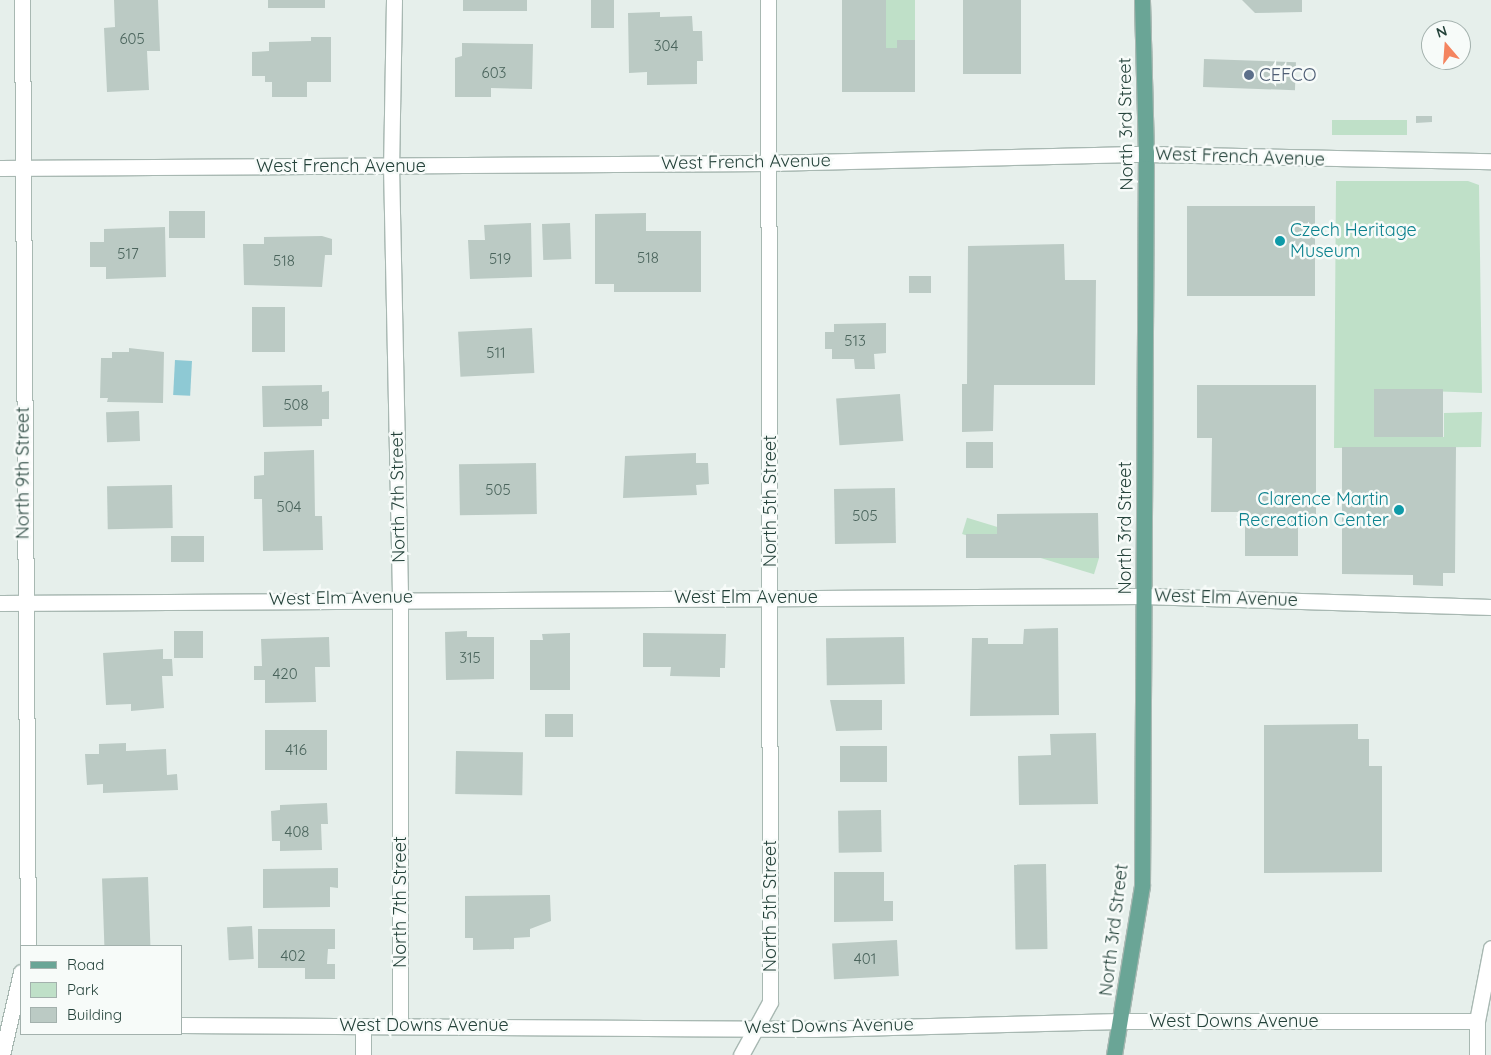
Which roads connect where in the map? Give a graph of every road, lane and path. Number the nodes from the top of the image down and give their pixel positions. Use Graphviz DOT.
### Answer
graph roads {
  1 [pos="22,0"];
  2 [pos="394,0"];
  3 [pos="768,0"];
  4 [pos="1142,0"];
  5 [pos="1146,154"];
  6 [pos="1491,161"];
  7 [pos="768,163"];
  8 [pos="391,165"];
  9 [pos="0,168"];
  10 [pos="22,168"];
  11 [pos="771,595"];
  12 [pos="1143,596"];
  13 [pos="400,598"];
  14 [pos="0,603"];
  15 [pos="24,603"];
  16 [pos="1491,607"];
  17 [pos="28,945"];
  18 [pos="1491,948"];
  19 [pos="20,977"];
  20 [pos="1120,1021"];
  21 [pos="1477,1021"];
  22 [pos="10,1023"];
  23 [pos="400,1023"];
  24 [pos="182,1025"];
  25 [pos="364,1026"];
  26 [pos="757,1029"];
  27 [pos="2,1055"];
  28 [pos="364,1055"];
  29 [pos="740,1055"];
  30 [pos="1114,1055"];
  31 [pos="1477,1055"];
  1 -- 10 [label="street, North 9th Street"];
  2 -- 8 [label="street, North 7th Street"];
  3 -- 7 [label="street, North 5th Street"];
  4 -- 5 [label="main road, North 3rd Street"];
  5 -- 6 [label="street, West French Avenue"];
  5 -- 7 [label="street, West French Avenue"];
  5 -- 12 [label="main road, North 3rd Street"];
  7 -- 8 [label="street, West French Avenue"];
  7 -- 11 [label="street, North 5th Street"];
  8 -- 10 [label="street, West French Avenue"];
  8 -- 13 [label="street, North 7th Street"];
  9 -- 10 [label="street, West French Avenue"];
  10 -- 15 [label="street, North 9th Street"];
  11 -- 12 [label="street, West Elm Avenue"];
  11 -- 13 [label="street, West Elm Avenue"];
  11 -- 26 [label="street, North 5th Street"];
  12 -- 16 [label="street, West Elm Avenue"];
  12 -- 20 [label="main road, North 3rd Street"];
  13 -- 15 [label="street, West Elm Avenue"];
  13 -- 23 [label="street, North 7th Street"];
  14 -- 15 [label="street, West Elm Avenue"];
  15 -- 17 [label="street, North 9th Street"];
  18 -- 21 [label="street"];
  19 -- 22 [label="street"];
  20 -- 21 [label="street, West Downs Avenue"];
  20 -- 26 [label="street, West Downs Avenue"];
  20 -- 30 [label="main road, North 3rd Street"];
  21 -- 31 [label="street"];
  22 -- 27 [label="street"];
  23 -- 25 [label="street, West Downs Avenue"];
  23 -- 26 [label="street, West Downs Avenue"];
  24 -- 25 [label="street, West Downs Avenue"];
  25 -- 28 [label="street"];
  26 -- 29 [label="street, North 5th Street"];
}
